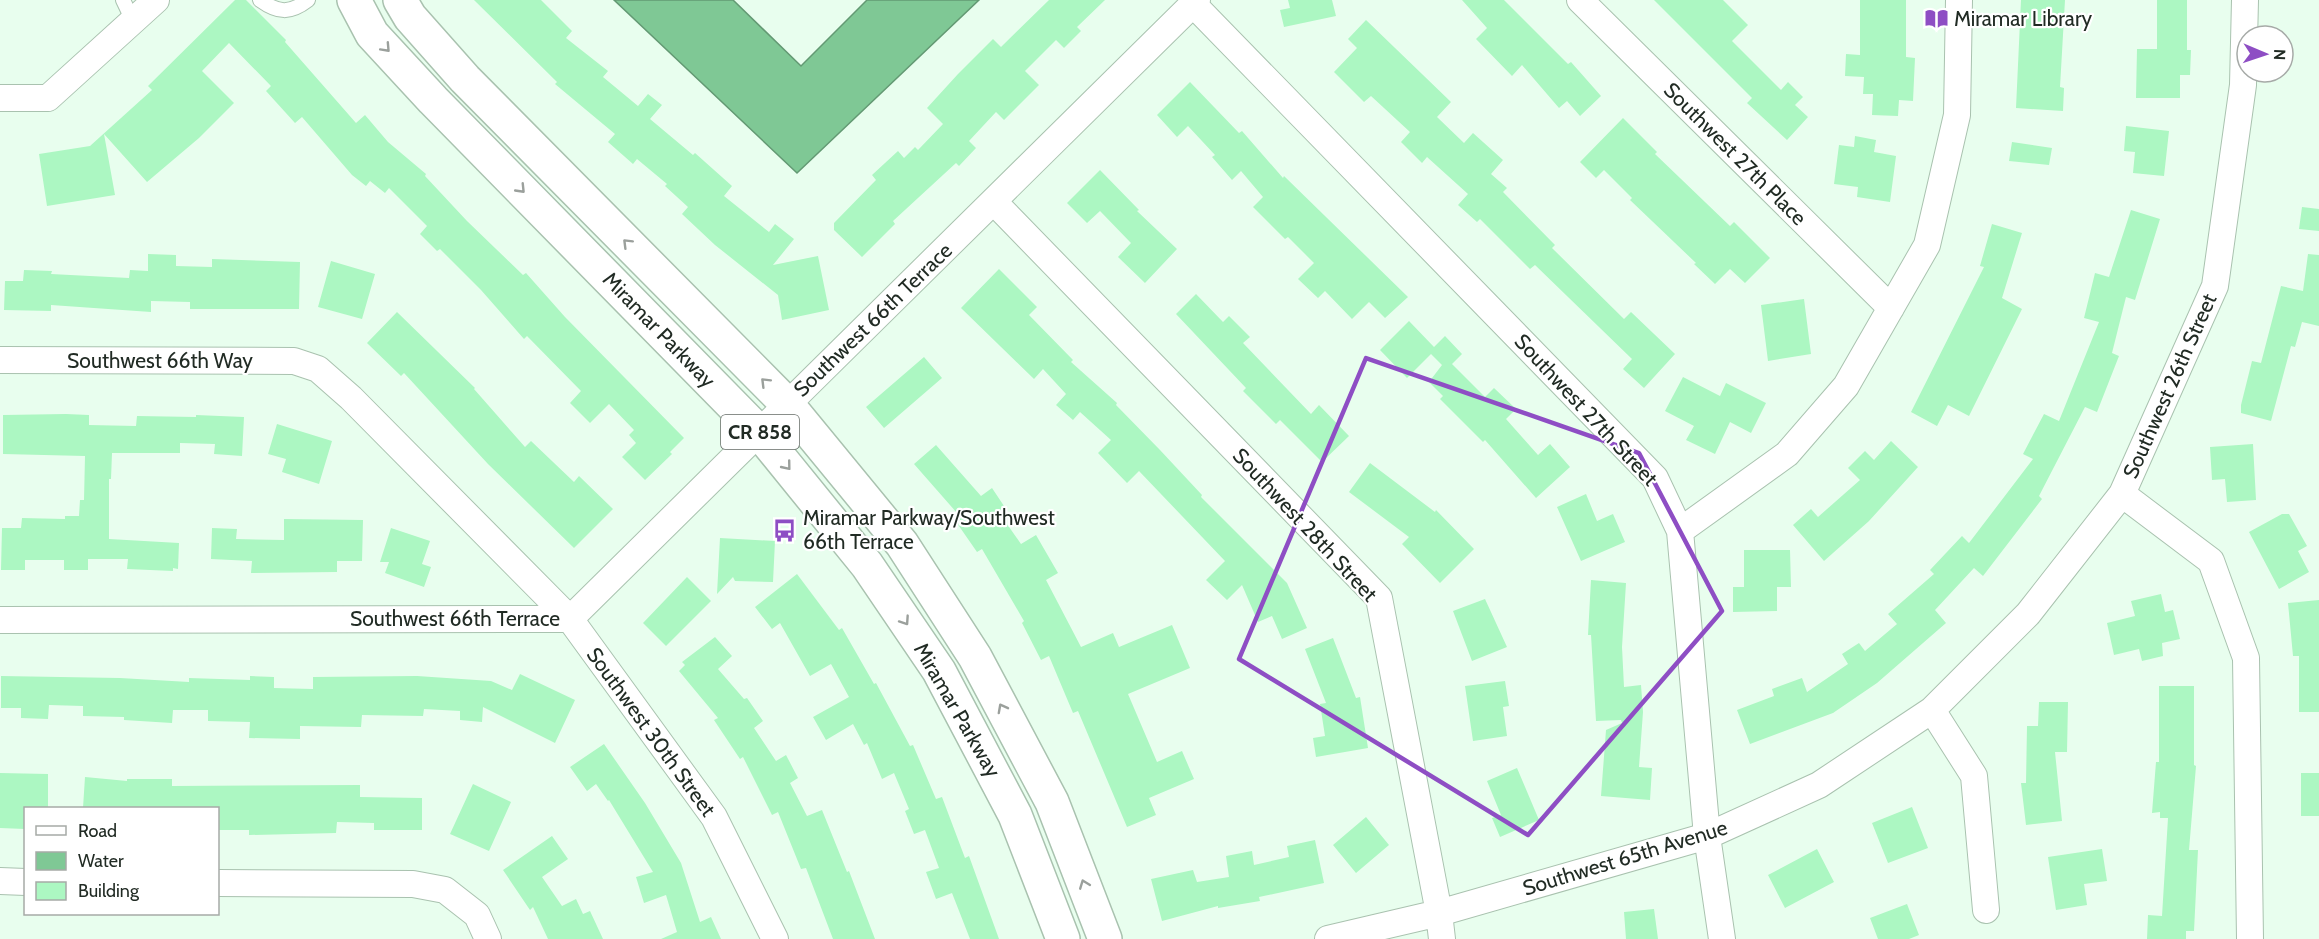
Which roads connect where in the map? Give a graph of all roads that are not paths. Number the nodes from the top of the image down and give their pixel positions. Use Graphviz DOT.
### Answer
graph roads {
  1 [pos="156,0"];
  2 [pos="260,0"];
  3 [pos="308,0"];
  4 [pos="354,0"];
  5 [pos="400,0"];
  6 [pos="1580,0"];
  7 [pos="1959,0"];
  8 [pos="2245,0"];
  9 [pos="1195,2"];
  10 [pos="128,10"];
  11 [pos="1,92"];
  12 [pos="993,202"];
  13 [pos="1891,308"];
  14 [pos="0,360"];
  15 [pos="318,369"];
  16 [pos="787,404"];
  17 [pos="759,432"];
  18 [pos="2122,494"];
  19 [pos="1680,531"];
  20 [pos="570,619"];
  21 [pos="0,620"];
  22 [pos="1932,710"];
  23 [pos="1707,836"];
  24 [pos="0,881"];
  25 [pos="24,882"];
  26 [pos="219,883"];
  27 [pos="1986,910"];
  28 [pos="1439,913"];
  29 [pos="488,939"];
  30 [pos="775,939"];
  31 [pos="1063,939"];
  32 [pos="1105,939"];
  33 [pos="1328,939"];
  34 [pos="1442,939"];
  35 [pos="1722,939"];
  36 [pos="2250,939"];
  1 -- 10 [label="street"];
  2 -- 3 [label="lane"];
  4 -- 17 [label="main road, Miramar Parkway / CR 858, one-way"];
  16 -- 5 [label="main road, Miramar Parkway / CR 858, one-way"];
  6 -- 13 [label="street, Southwest 27th Place"];
  7 -- 13 [label="street"];
  8 -- 18 [label="street, Southwest 26th Street"];
  9 -- 12 [label="street, Southwest 66th Terrace"];
  9 -- 19 [label="street, Southwest 27th Street"];
  10 -- 11 [label="street"];
  12 -- 16 [label="street, Southwest 66th Terrace"];
  12 -- 28 [label="street, Southwest 28th Street"];
  13 -- 19 [label="street"];
  14 -- 15 [label="street, Southwest 66th Way"];
  15 -- 20 [label="street, Southwest 30th Street"];
  16 -- 17 [label="street, Southwest 66th Terrace"];
  32 -- 16 [label="main road, Miramar Parkway / CR 858, one-way"];
  17 -- 20 [label="street, Southwest 66th Terrace"];
  17 -- 31 [label="main road, Miramar Parkway / CR 858, one-way"];
  18 -- 22 [label="street, Southwest 65th Avenue"];
  18 -- 36 [label="street, Southwest 26th Street"];
  19 -- 23 [label="street, Southwest 27th Street"];
  20 -- 21 [label="street, Southwest 66th Terrace"];
  20 -- 30 [label="street, Southwest 30th Street"];
  22 -- 23 [label="street, Southwest 65th Avenue"];
  22 -- 27 [label="street"];
  23 -- 28 [label="street, Southwest 65th Avenue"];
  23 -- 35 [label="street, Southwest 27th Street"];
  24 -- 25 [label="street"];
  26 -- 29 [label="street"];
  28 -- 33 [label="street, Southwest 65th Avenue"];
  28 -- 34 [label="street, Southwest 28th Street"];
}
